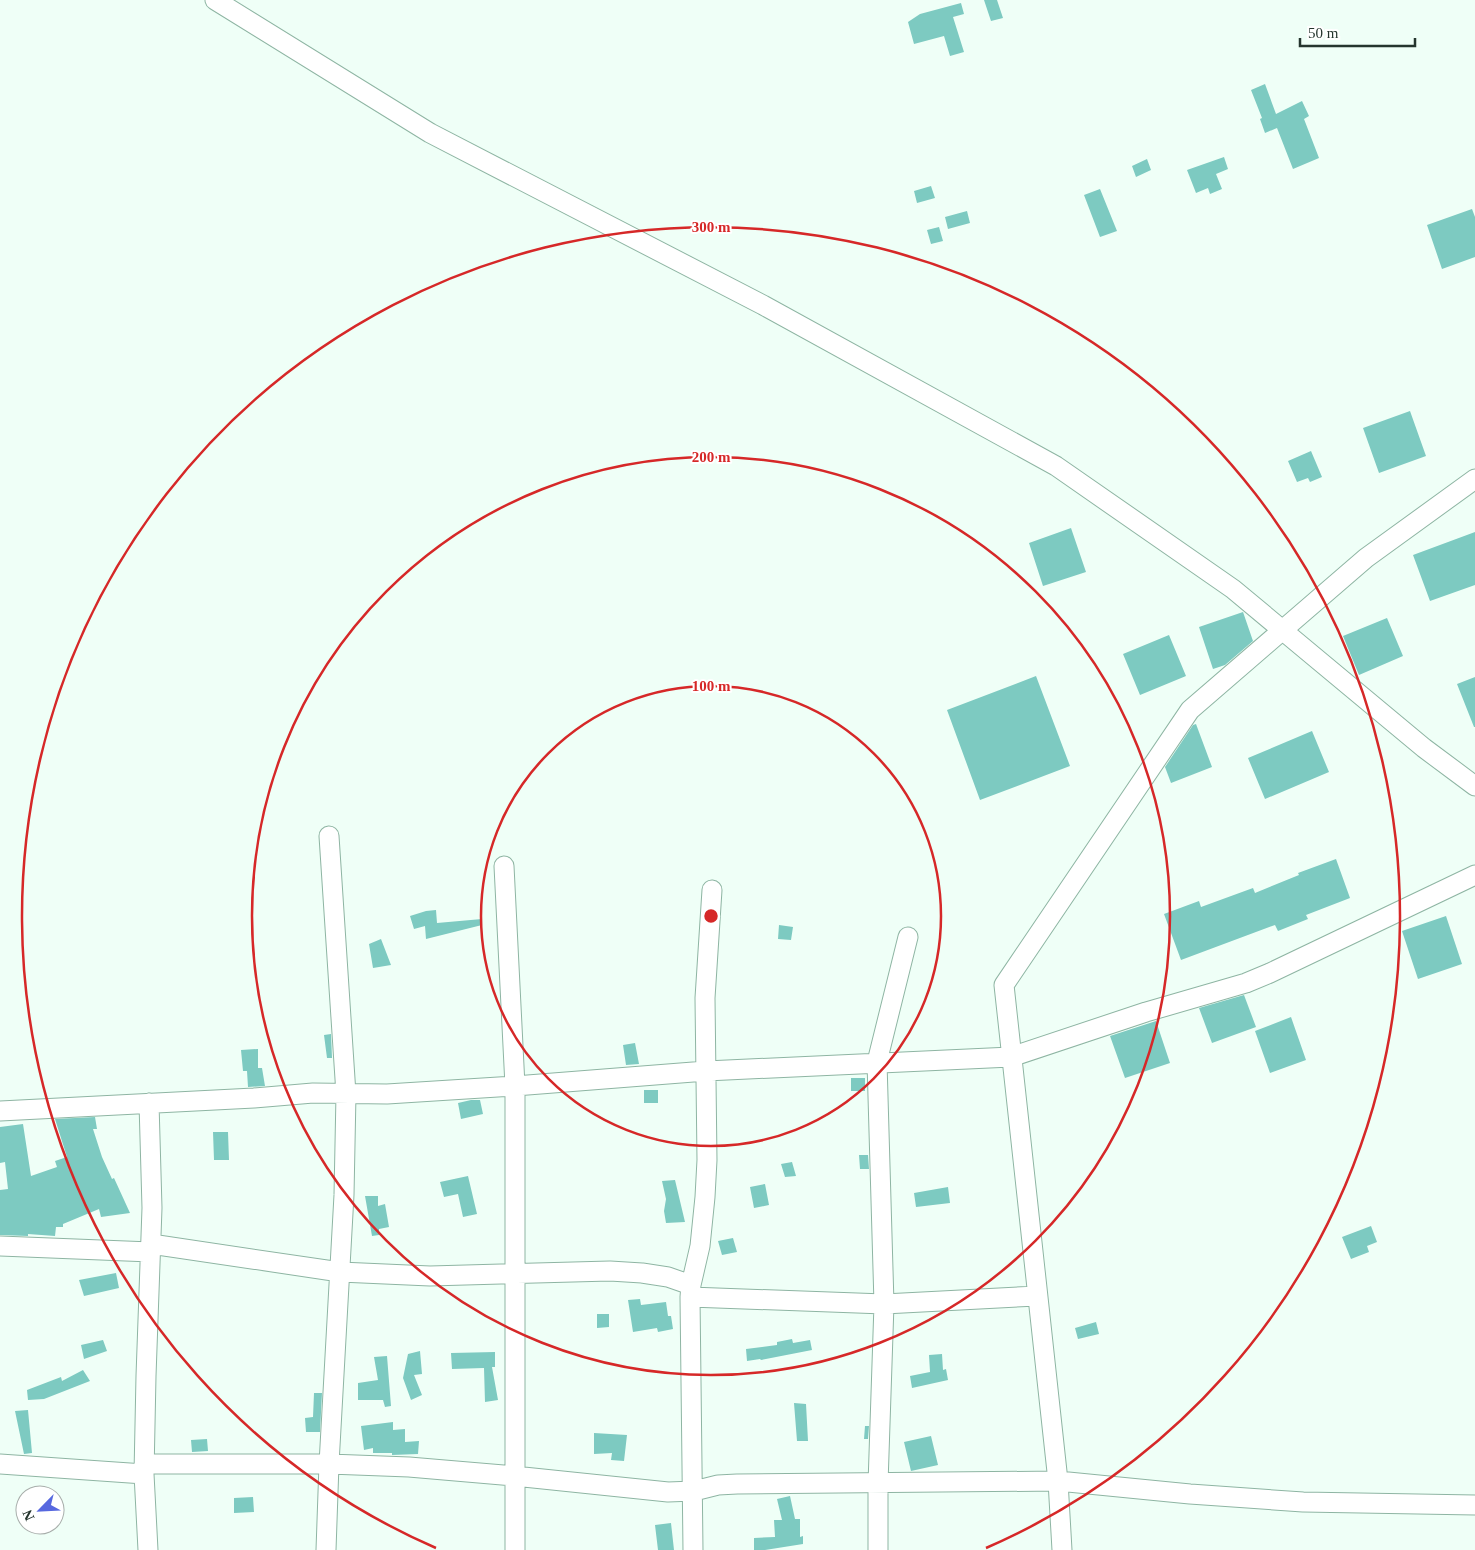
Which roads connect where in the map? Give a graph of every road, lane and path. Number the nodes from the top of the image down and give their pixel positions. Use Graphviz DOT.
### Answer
graph roads {
  1 [pos="215,0"];
  2 [pos="1475,478"];
  3 [pos="1282,632"];
  4 [pos="1475,786"];
  5 [pos="329,836"];
  6 [pos="504,866"];
  7 [pos="1475,875"];
  8 [pos="712,890"];
  9 [pos="908,937"];
  10 [pos="1011,1057"];
  11 [pos="877,1062"];
  12 [pos="706,1071"];
  13 [pos="515,1086"];
  14 [pos="346,1094"];
  15 [pos="149,1103"];
  16 [pos="0,1111"];
  17 [pos="0,1246"];
  18 [pos="151,1248"];
  19 [pos="340,1272"];
  20 [pos="516,1274"];
  21 [pos="690,1291"];
  22 [pos="1037,1296"];
  23 [pos="884,1304"];
  24 [pos="0,1464"];
  25 [pos="329,1464"];
  26 [pos="144,1469"];
  27 [pos="514,1476"];
  28 [pos="1058,1481"];
  29 [pos="878,1484"];
  30 [pos="694,1490"];
  31 [pos="1475,1505"];
  32 [pos="148,1550"];
  33 [pos="326,1550"];
  34 [pos="516,1550"];
  35 [pos="693,1550"];
  36 [pos="878,1550"];
  37 [pos="1062,1550"];
  1 -- 3 [label="street"];
  2 -- 3 [label="street"];
  3 -- 4 [label="street"];
  3 -- 10 [label="street"];
  5 -- 14 [label="street"];
  6 -- 13 [label="street"];
  7 -- 10 [label="street"];
  8 -- 12 [label="street"];
  9 -- 11 [label="street"];
  10 -- 11 [label="street"];
  10 -- 22 [label="street"];
  11 -- 12 [label="street"];
  11 -- 23 [label="street"];
  12 -- 13 [label="street"];
  12 -- 21 [label="street"];
  13 -- 14 [label="street"];
  13 -- 20 [label="street"];
  14 -- 15 [label="street"];
  14 -- 19 [label="street"];
  15 -- 16 [label="street"];
  15 -- 18 [label="street"];
  17 -- 18 [label="street"];
  18 -- 19 [label="street"];
  18 -- 26 [label="street"];
  19 -- 20 [label="street"];
  19 -- 25 [label="street"];
  20 -- 21 [label="street"];
  20 -- 27 [label="street"];
  21 -- 23 [label="street"];
  21 -- 30 [label="street"];
  22 -- 23 [label="street"];
  22 -- 28 [label="street"];
  23 -- 29 [label="street"];
  24 -- 26 [label="street"];
  25 -- 26 [label="street"];
  25 -- 27 [label="street"];
  25 -- 33 [label="street"];
  26 -- 32 [label="street"];
  27 -- 30 [label="street"];
  27 -- 34 [label="street"];
  28 -- 29 [label="street"];
  28 -- 31 [label="street"];
  28 -- 37 [label="street"];
  29 -- 30 [label="street"];
  29 -- 36 [label="street"];
  30 -- 35 [label="street"];
}
